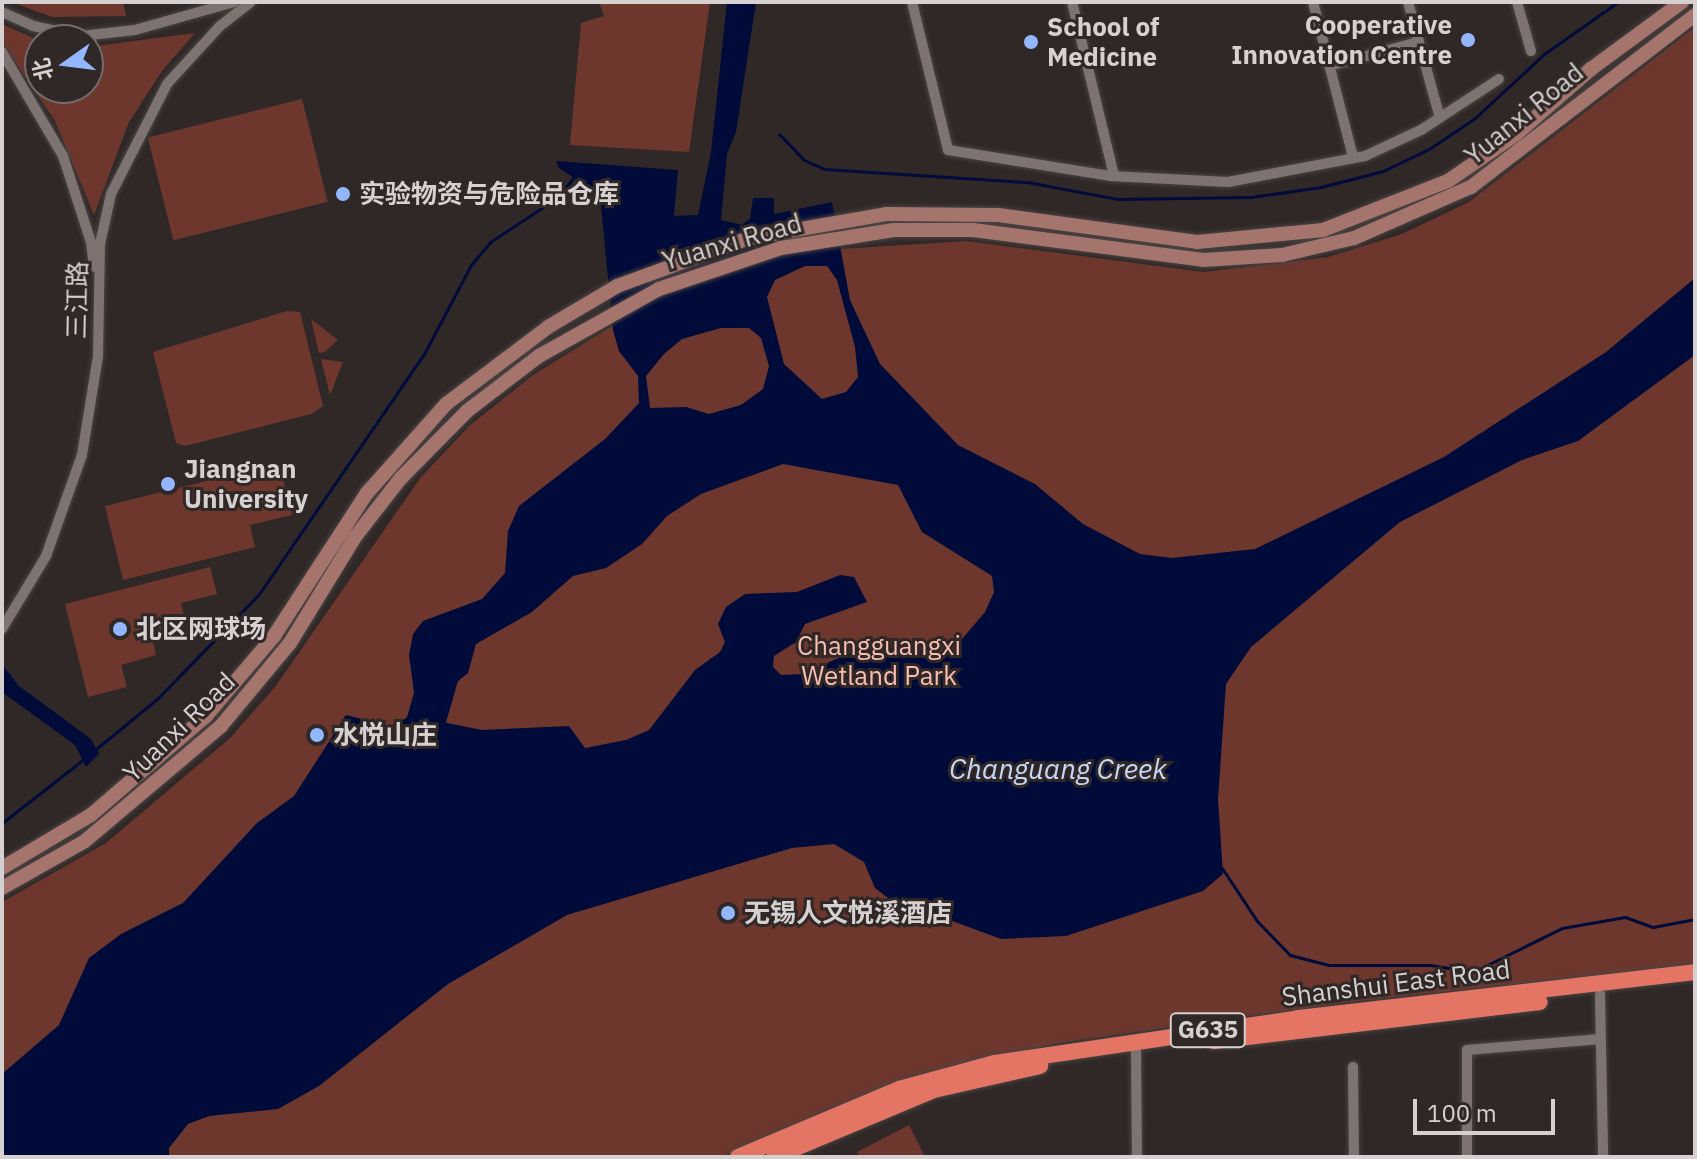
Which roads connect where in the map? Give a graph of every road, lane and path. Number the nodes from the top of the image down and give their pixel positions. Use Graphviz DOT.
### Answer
graph roads {
  1 [pos="234,2"];
  2 [pos="251,2"];
  3 [pos="912,2"];
  4 [pos="1072,2"];
  5 [pos="1313,2"];
  6 [pos="1408,2"];
  7 [pos="1517,2"];
  8 [pos="1682,2"];
  9 [pos="2,12"];
  10 [pos="1695,15"];
  11 [pos="1418,42"];
  12 [pos="1531,51"];
  13 [pos="2,52"];
  14 [pos="1329,66"];
  15 [pos="1499,79"];
  16 [pos="1440,118"];
  17 [pos="1353,157"];
  18 [pos="1114,175"];
  19 [pos="97,297"];
  20 [pos="2,629"];
  21 [pos="2,868"];
  22 [pos="2,888"];
  23 [pos="1695,972"];
  24 [pos="1695,982"];
  25 [pos="1600,994"];
  26 [pos="1601,1039"];
  27 [pos="1136,1050"];
  28 [pos="1353,1067"];
  29 [pos="738,1157"];
  30 [pos="774,1157"];
  31 [pos="1137,1157"];
  32 [pos="1354,1157"];
  33 [pos="1467,1157"];
  34 [pos="1603,1157"];
  1 -- 9 [label="street"];
  2 -- 19 [label="street, 三江路"];
  3 -- 18 [label="street"];
  4 -- 18 [label="street"];
  5 -- 14 [label="street"];
  6 -- 11 [label="street"];
  7 -- 12 [label="street"];
  8 -- 21 [label="main road, Yuanxi Road"];
  10 -- 22 [label="main road, Yuanxi Road"];
  11 -- 14 [label="street"];
  11 -- 16 [label="street"];
  13 -- 19 [label="street"];
  14 -- 17 [label="street"];
  15 -- 16 [label="street"];
  16 -- 17 [label="street"];
  17 -- 18 [label="street"];
  19 -- 20 [label="street, 三江路"];
  23 -- 29 [label="highway, Shanshui East Road / G635"];
  24 -- 25 [label="highway, Shanshui East Road / G635"];
  25 -- 26 [label="street"];
  25 -- 27 [label="highway, Shanshui East Road / G635"];
  26 -- 33 [label="street"];
  26 -- 34 [label="street"];
  27 -- 30 [label="highway, Shanshui East Road / G635"];
  27 -- 31 [label="street"];
  28 -- 32 [label="street"];
}
